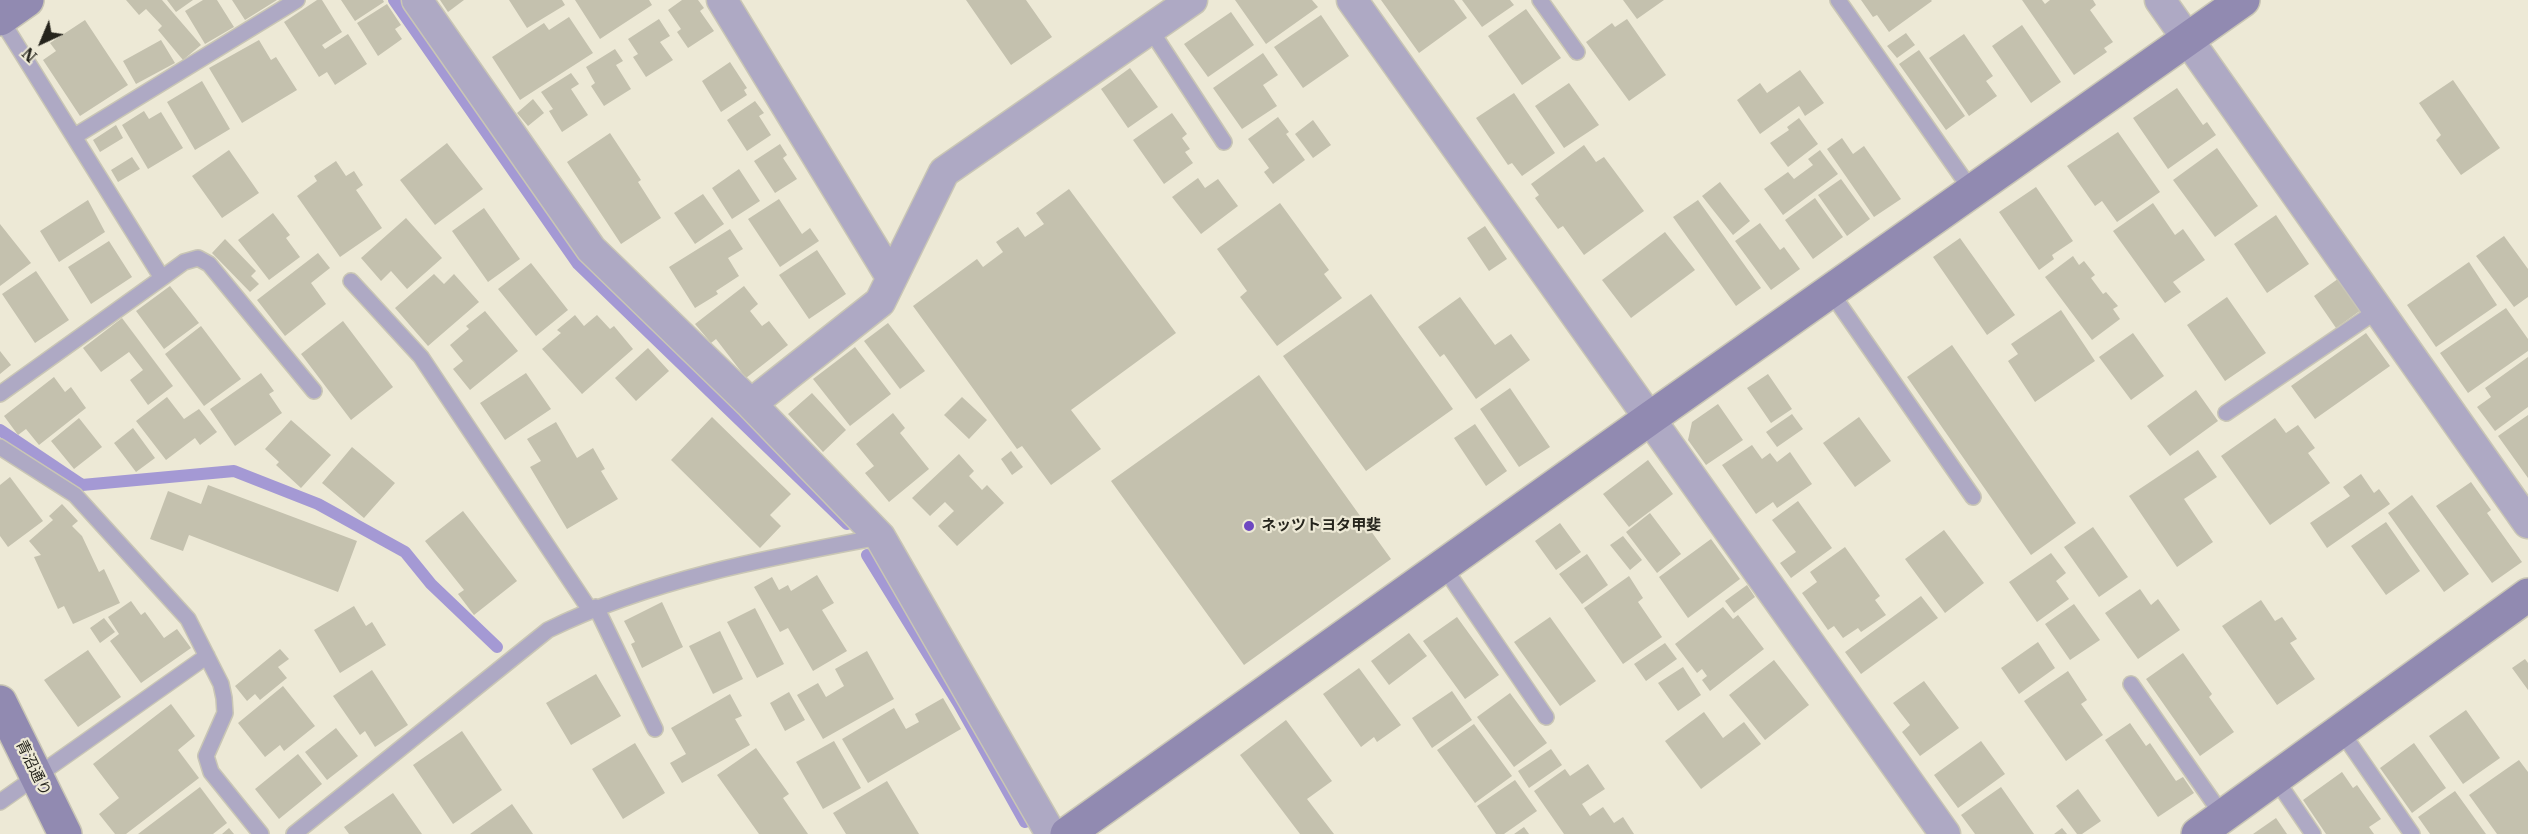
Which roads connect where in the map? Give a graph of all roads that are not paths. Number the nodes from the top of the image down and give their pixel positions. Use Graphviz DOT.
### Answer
graph roads {
  1 [pos="27,0"];
  2 [pos="297,0"];
  3 [pos="417,0"];
  4 [pos="722,0"];
  5 [pos="1192,0"];
  6 [pos="1352,0"];
  7 [pos="1540,0"];
  8 [pos="1838,0"];
  9 [pos="2160,0"];
  10 [pos="2243,0"];
  11 [pos="0,19"];
  12 [pos="1150,29"];
  13 [pos="2188,38"];
  14 [pos="1577,51"];
  15 [pos="75,136"];
  16 [pos="1224,142"];
  17 [pos="1972,191"];
  18 [pos="891,277"];
  19 [pos="162,278"];
  20 [pos="351,281"];
  21 [pos="1830,291"];
  22 [pos="2378,310"];
  23 [pos="314,391"];
  24 [pos="0,394"];
  25 [pos="751,404"];
  26 [pos="2226,413"];
  27 [pos="1649,419"];
  28 [pos="0,447"];
  29 [pos="1973,497"];
  30 [pos="2528,523"];
  31 [pos="880,537"];
  32 [pos="1443,566"];
  33 [pos="2528,595"];
  34 [pos="593,608"];
  35 [pos="207,656"];
  36 [pos="2131,684"];
  37 [pos="0,702"];
  38 [pos="1546,717"];
  39 [pos="656,729"];
  40 [pos="2341,731"];
  41 [pos="37,776"];
  42 [pos="2275,778"];
  43 [pos="0,802"];
  44 [pos="2210,825"];
  45 [pos="65,834"];
  46 [pos="261,834"];
  47 [pos="294,834"];
  48 [pos="1051,834"];
  49 [pos="1067,834"];
  50 [pos="1945,834"];
  51 [pos="2313,834"];
  52 [pos="2412,834"];
  1 -- 11 [label="street"];
  2 -- 15 [label="lane"];
  3 -- 25 [label="street"];
  4 -- 18 [label="street"];
  5 -- 12 [label="street"];
  6 -- 27 [label="street"];
  7 -- 14 [label="lane"];
  8 -- 17 [label="lane"];
  9 -- 13 [label="street"];
  10 -- 13 [label="street"];
  11 -- 15 [label="lane"];
  12 -- 16 [label="lane"];
  12 -- 18 [label="street"];
  13 -- 17 [label="street"];
  13 -- 22 [label="street"];
  15 -- 19 [label="lane"];
  17 -- 21 [label="street"];
  18 -- 25 [label="street"];
  19 -- 23 [label="lane"];
  19 -- 24 [label="lane"];
  20 -- 34 [label="lane"];
  21 -- 27 [label="street"];
  21 -- 29 [label="lane"];
  22 -- 26 [label="lane"];
  22 -- 30 [label="street"];
  25 -- 31 [label="street"];
  27 -- 32 [label="street"];
  27 -- 50 [label="street"];
  28 -- 35 [label="lane"];
  31 -- 34 [label="lane"];
  31 -- 48 [label="street"];
  32 -- 38 [label="lane"];
  32 -- 49 [label="street"];
  33 -- 40 [label="street"];
  34 -- 39 [label="lane"];
  34 -- 47 [label="lane"];
  35 -- 41 [label="lane"];
  35 -- 46 [label="lane"];
  36 -- 44 [label="lane"];
  37 -- 41 [label="street, 青沼通り"];
  40 -- 42 [label="street"];
  40 -- 52 [label="lane"];
  41 -- 43 [label="lane"];
  41 -- 45 [label="street, 青沼通り"];
  42 -- 44 [label="street"];
  42 -- 51 [label="lane"];
}
